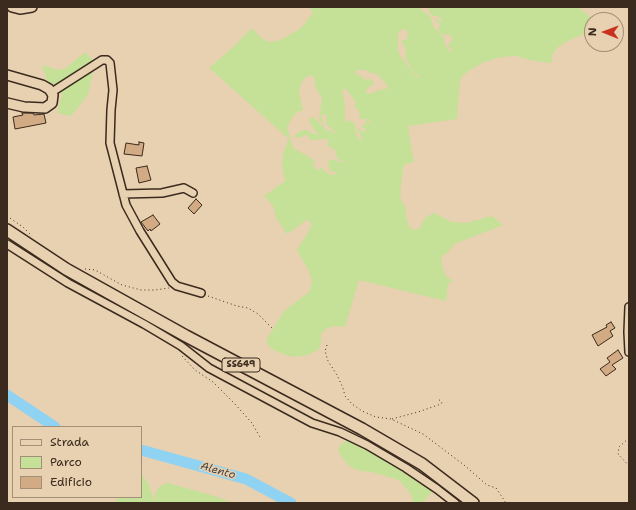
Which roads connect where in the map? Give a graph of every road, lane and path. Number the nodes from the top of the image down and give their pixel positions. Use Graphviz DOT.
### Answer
graph roads {
  1 [pos="12,7"];
  2 [pos="32,7"];
  3 [pos="7,75"];
  4 [pos="52,92"];
  5 [pos="7,103"];
  6 [pos="193,193"];
  7 [pos="123,194"];
  8 [pos="7,216"];
  9 [pos="7,230"];
  10 [pos="32,236"];
  11 [pos="7,244"];
  12 [pos="82,269"];
  13 [pos="177,286"];
  14 [pos="201,293"];
  15 [pos="629,306"];
  16 [pos="272,328"];
  17 [pos="327,345"];
  18 [pos="629,352"];
  19 [pos="182,355"];
  20 [pos="438,399"];
  21 [pos="391,419"];
  22 [pos="629,438"];
  23 [pos="261,439"];
  24 [pos="629,466"];
  25 [pos="455,503"];
  26 [pos="473,503"];
  27 [pos="506,503"];
  1 -- 2 [label="main road"];
  3 -- 4 [label="main road"];
  4 -- 5 [label="main road"];
  4 -- 7 [label="street"];
  6 -- 7 [label="street"];
  7 -- 13 [label="street"];
  8 -- 10 [label="path"];
  9 -- 26 [label="highway, SS649"];
  11 -- 25 [label="street"];
  12 -- 13 [label="path"];
  13 -- 14 [label="street"];
  14 -- 16 [label="path"];
  15 -- 18 [label="street"];
  17 -- 21 [label="path"];
  19 -- 23 [label="path"];
  20 -- 21 [label="path"];
  21 -- 27 [label="path"];
  22 -- 24 [label="path"];
}
